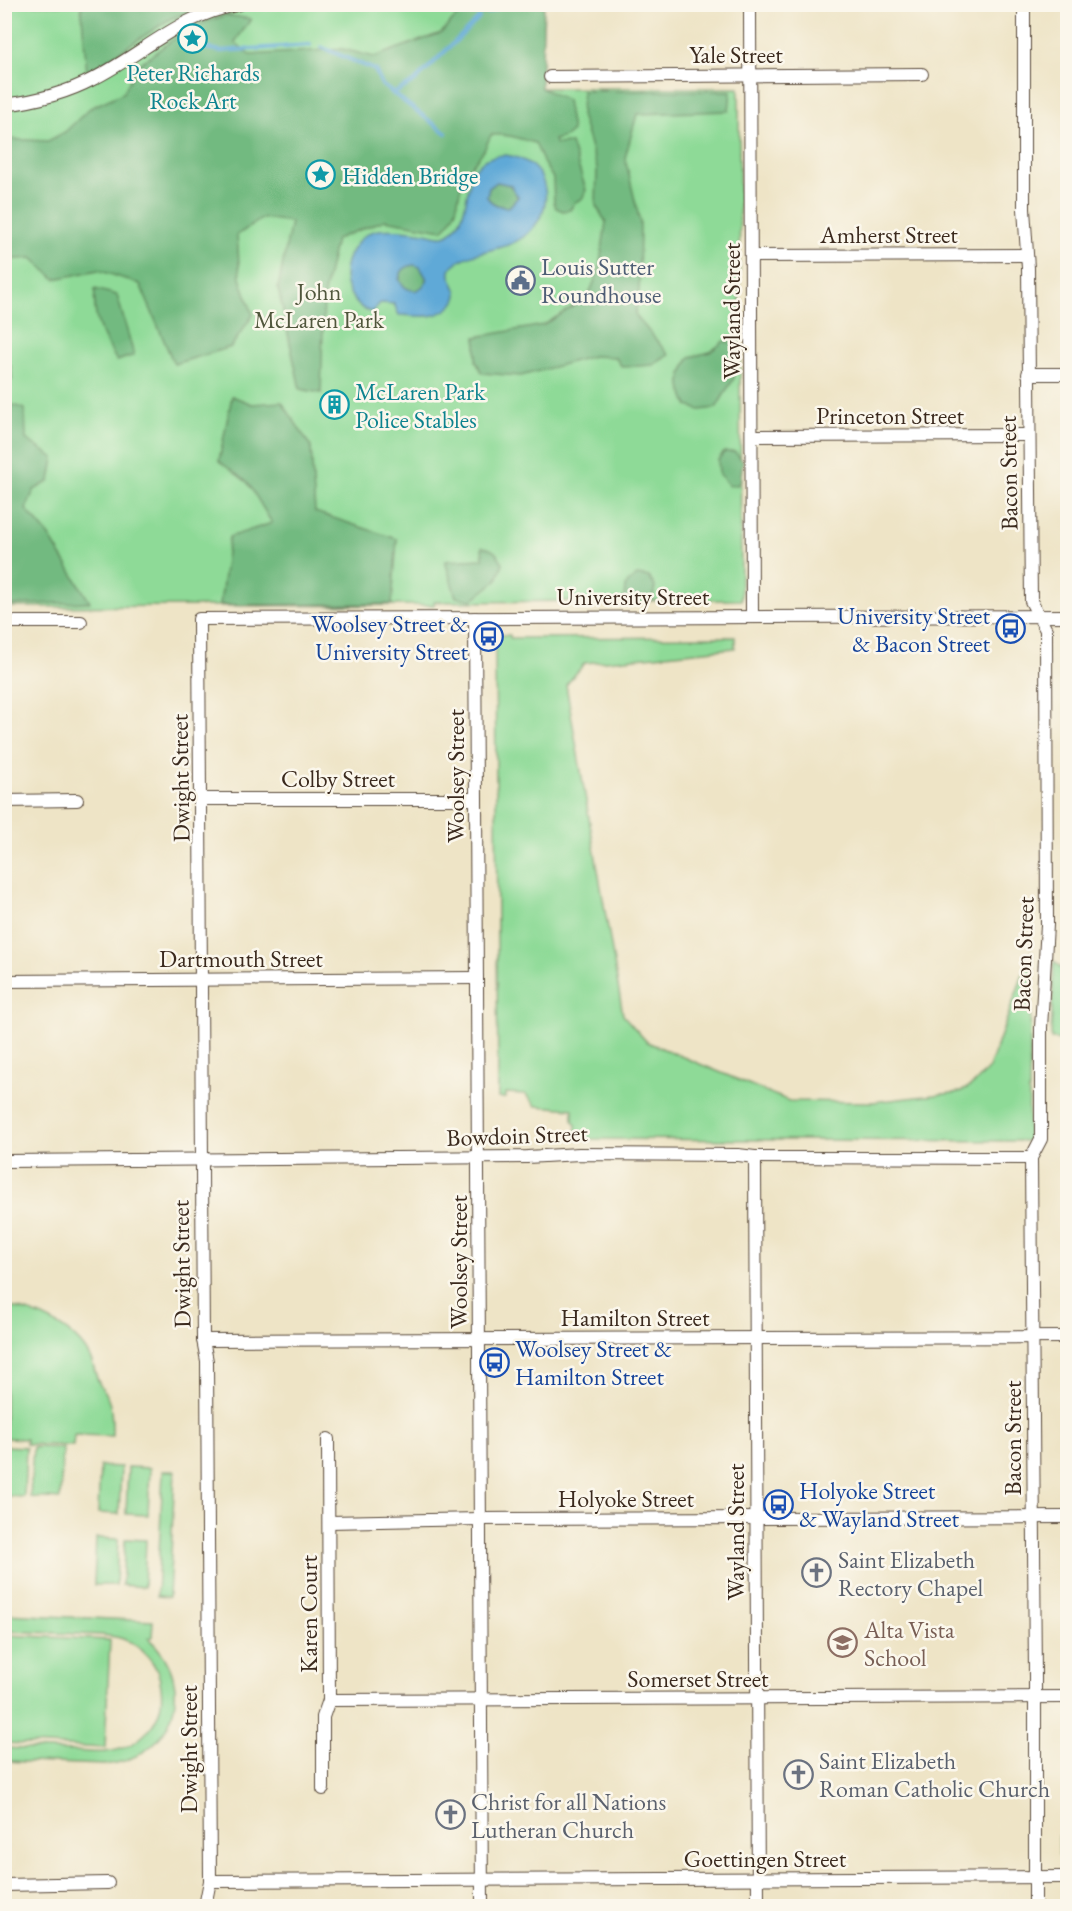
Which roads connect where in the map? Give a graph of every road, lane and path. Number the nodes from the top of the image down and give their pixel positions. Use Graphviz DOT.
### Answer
graph roads {
  1 [pos="240,4"];
  2 [pos="750,4"];
  3 [pos="1024,4"];
  4 [pos="922,74"];
  5 [pos="751,75"];
  6 [pos="550,77"];
  7 [pos="4,105"];
  8 [pos="1026,255"];
  9 [pos="751,256"];
  10 [pos="1028,374"];
  11 [pos="1068,374"];
  12 [pos="1028,435"];
  13 [pos="753,436"];
  14 [pos="752,616"];
  15 [pos="1038,616"];
  16 [pos="1068,616"];
  17 [pos="475,618"];
  18 [pos="199,619"];
  19 [pos="81,621"];
  20 [pos="4,622"];
  21 [pos="201,799"];
  22 [pos="476,799"];
  23 [pos="77,800"];
  24 [pos="4,801"];
  25 [pos="477,978"];
  26 [pos="202,979"];
  27 [pos="4,981"];
  28 [pos="479,1158"];
  29 [pos="754,1158"];
  30 [pos="1031,1158"];
  31 [pos="201,1160"];
  32 [pos="4,1161"];
  33 [pos="1068,1337"];
  34 [pos="756,1338"];
  35 [pos="1032,1338"];
  36 [pos="479,1339"];
  37 [pos="203,1340"];
  38 [pos="328,1439"];
  39 [pos="1034,1517"];
  40 [pos="1068,1517"];
  41 [pos="756,1518"];
  42 [pos="480,1520"];
  43 [pos="329,1522"];
  44 [pos="1035,1697"];
  45 [pos="1068,1697"];
  46 [pos="757,1698"];
  47 [pos="329,1700"];
  48 [pos="480,1700"];
  49 [pos="323,1789"];
  50 [pos="1068,1877"];
  51 [pos="1034,1878"];
  52 [pos="759,1879"];
  53 [pos="482,1880"];
  54 [pos="210,1881"];
  55 [pos="108,1883"];
  56 [pos="4,1885"];
  57 [pos="206,1906"];
  58 [pos="482,1906"];
  59 [pos="759,1906"];
  60 [pos="1035,1906"];
  1 -- 7 [label="street"];
  2 -- 5 [label="street, Wayland Street"];
  3 -- 8 [label="street, Bacon Street"];
  4 -- 5 [label="street, Yale Street"];
  5 -- 6 [label="street, Yale Street"];
  5 -- 9 [label="street, Wayland Street"];
  8 -- 9 [label="street, Amherst Street"];
  8 -- 10 [label="street, Bacon Street"];
  9 -- 13 [label="street, Wayland Street"];
  10 -- 11 [label="street"];
  10 -- 12 [label="street, Bacon Street"];
  12 -- 13 [label="street, Princeton Street"];
  12 -- 15 [label="street, Bacon Street"];
  13 -- 14 [label="street, Wayland Street"];
  14 -- 15 [label="street, University Street"];
  14 -- 17 [label="street, University Street"];
  15 -- 16 [label="street, University Street"];
  15 -- 30 [label="street, Bacon Street"];
  17 -- 18 [label="street, University Street"];
  17 -- 22 [label="street, Woolsey Street"];
  18 -- 21 [label="street, Dwight Street"];
  19 -- 20 [label="street"];
  21 -- 22 [label="street, Colby Street"];
  21 -- 26 [label="street, Dwight Street"];
  22 -- 25 [label="street, Woolsey Street"];
  23 -- 24 [label="street"];
  25 -- 26 [label="street, Dartmouth Street"];
  25 -- 28 [label="street, Woolsey Street"];
  26 -- 27 [label="street, Dartmouth Street"];
  26 -- 31 [label="street, Dwight Street"];
  28 -- 29 [label="street, Bowdoin Street"];
  28 -- 31 [label="street, Bowdoin Street"];
  28 -- 36 [label="street, Woolsey Street"];
  29 -- 30 [label="street, Bowdoin Street"];
  29 -- 34 [label="street, Wayland Street"];
  30 -- 35 [label="street, Bacon Street"];
  31 -- 32 [label="street, Bowdoin Street"];
  31 -- 37 [label="street, Dwight Street"];
  33 -- 35 [label="street, Hamilton Street"];
  34 -- 35 [label="street, Hamilton Street"];
  34 -- 36 [label="street, Hamilton Street"];
  34 -- 41 [label="street, Wayland Street"];
  35 -- 39 [label="street, Bacon Street"];
  36 -- 37 [label="street, Hamilton Street"];
  36 -- 42 [label="street, Woolsey Street"];
  37 -- 54 [label="street, Dwight Street"];
  38 -- 43 [label="street, Karen Court"];
  39 -- 40 [label="street, Holyoke Street"];
  39 -- 41 [label="street, Holyoke Street"];
  39 -- 44 [label="street, Bacon Street"];
  41 -- 42 [label="street, Holyoke Street"];
  41 -- 46 [label="street, Wayland Street"];
  42 -- 43 [label="street, Holyoke Street"];
  42 -- 48 [label="street, Woolsey Street"];
  43 -- 47 [label="street, Karen Court"];
  44 -- 45 [label="street, Somerset Street"];
  44 -- 46 [label="street, Somerset Street"];
  44 -- 51 [label="street, Bacon Street"];
  46 -- 48 [label="street, Somerset Street"];
  46 -- 52 [label="street, Wayland Street"];
  47 -- 48 [label="street, Somerset Street"];
  47 -- 49 [label="street, Karen Court"];
  48 -- 53 [label="street, Woolsey Street"];
  50 -- 51 [label="street, Goettingen Street"];
  51 -- 52 [label="street, Goettingen Street"];
  51 -- 60 [label="street, Bacon Street"];
  52 -- 53 [label="street, Goettingen Street"];
  52 -- 59 [label="street, Wayland Street"];
  53 -- 54 [label="street, Goettingen Street"];
  53 -- 58 [label="street, Woolsey Street"];
  54 -- 57 [label="street, Dwight Street"];
  55 -- 56 [label="street"];
}
